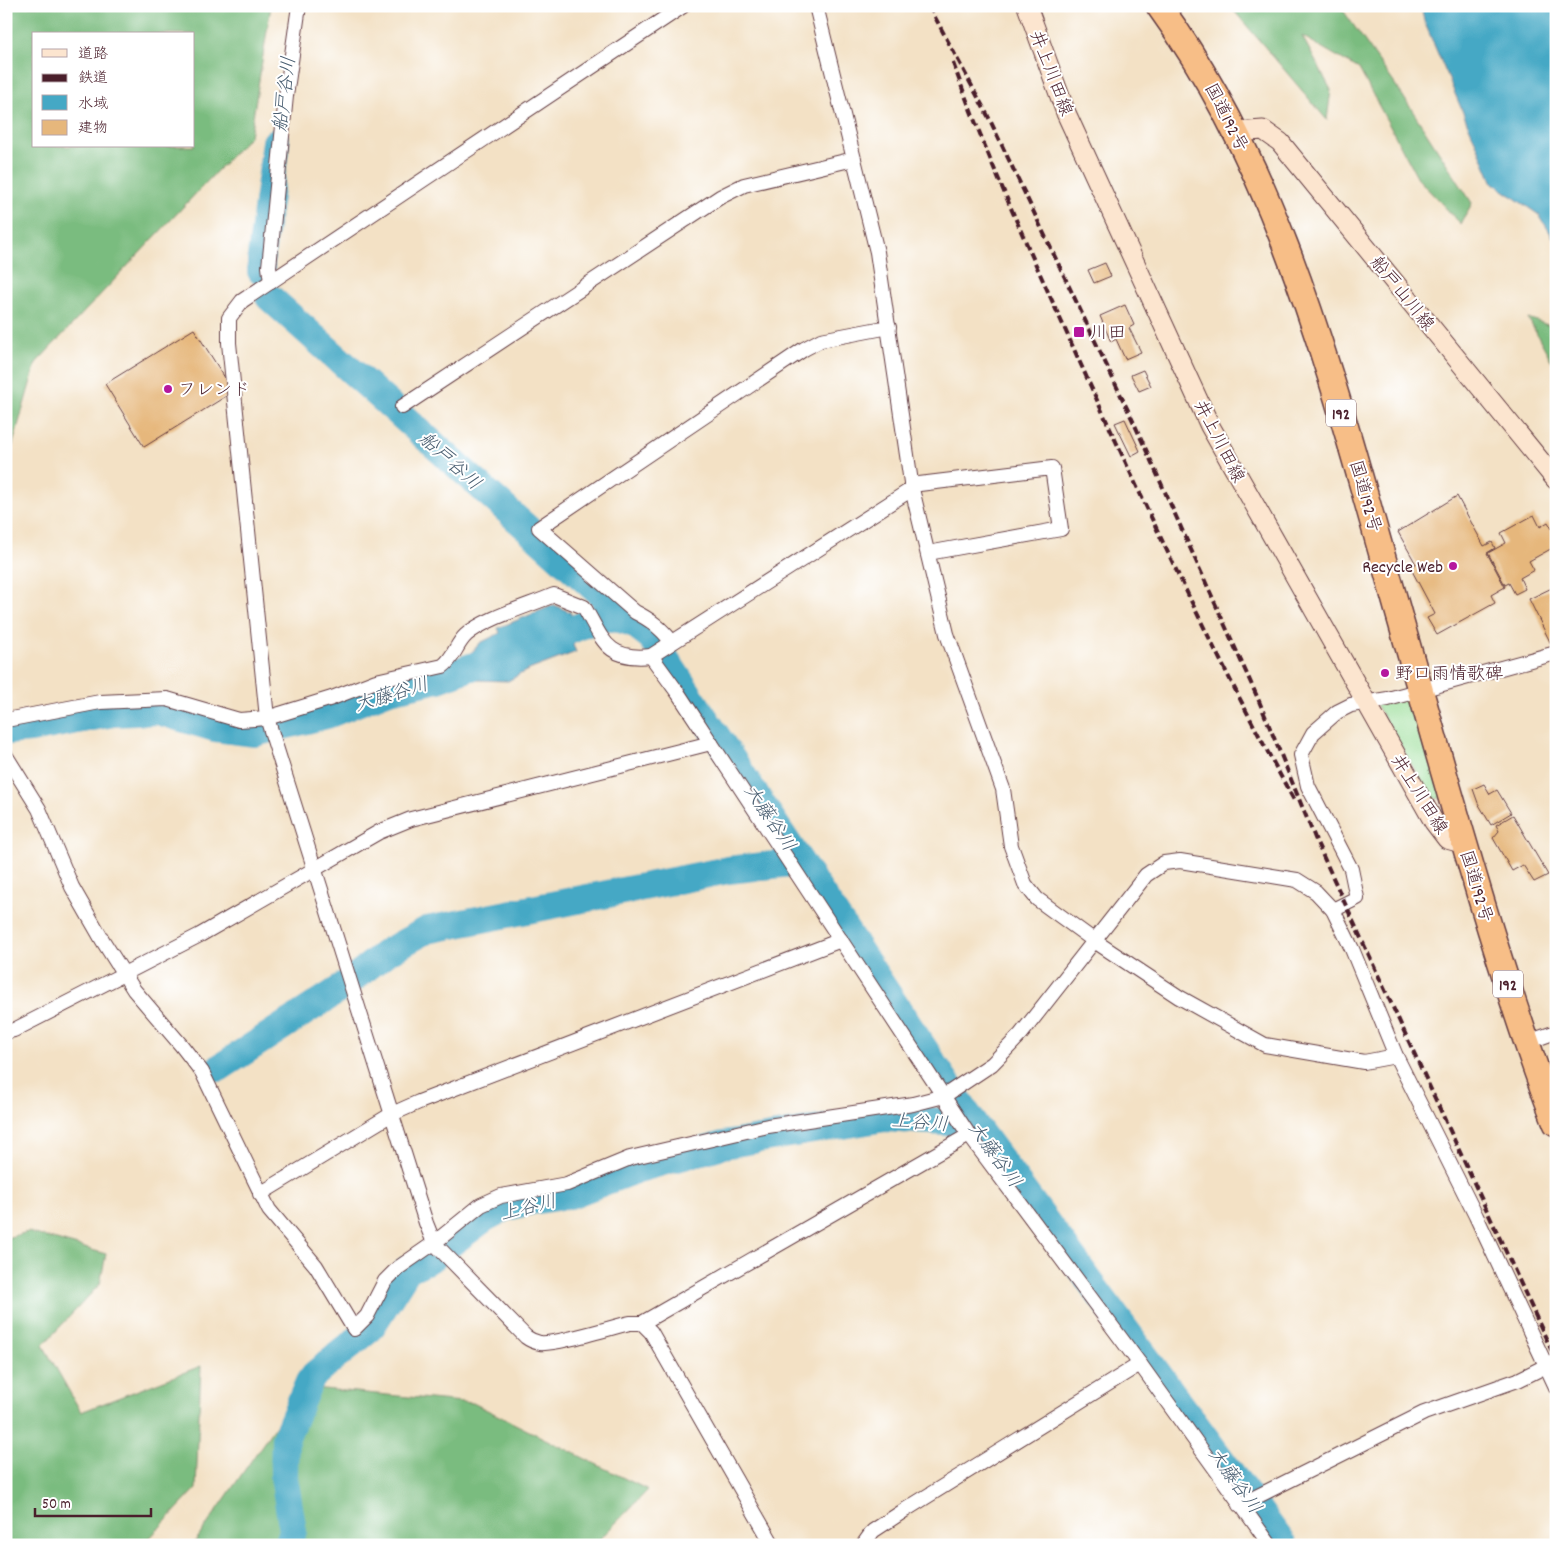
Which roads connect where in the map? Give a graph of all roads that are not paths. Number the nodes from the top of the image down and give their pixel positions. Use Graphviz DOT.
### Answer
graph roads {
  1 [pos="299,6"];
  2 [pos="683,6"];
  3 [pos="816,6"];
  4 [pos="1027,6"];
  5 [pos="1159,6"];
  6 [pos="1236,132"];
  7 [pos="854,159"];
  8 [pos="271,282"];
  9 [pos="889,327"];
  10 [pos="402,406"];
  11 [pos="1556,480"];
  12 [pos="912,487"];
  13 [pos="928,552"];
  14 [pos="661,650"];
  15 [pos="1556,653"];
  16 [pos="1420,689"];
  17 [pos="1364,701"];
  18 [pos="6,720"];
  19 [pos="270,727"];
  20 [pos="711,744"];
  21 [pos="6,756"];
  22 [pos="1465,844"];
  23 [pos="314,871"];
  24 [pos="1333,910"];
  25 [pos="841,940"];
  26 [pos="1096,942"];
  27 [pos="124,975"];
  28 [pos="6,1032"];
  29 [pos="1556,1032"];
  30 [pos="1528,1042"];
  31 [pos="1396,1056"];
  32 [pos="949,1092"];
  33 [pos="392,1114"];
  34 [pos="1556,1123"];
  35 [pos="964,1126"];
  36 [pos="260,1194"];
  37 [pos="439,1248"];
  38 [pos="642,1323"];
  39 [pos="1140,1364"];
  40 [pos="1551,1364"];
  41 [pos="1556,1387"];
  42 [pos="1247,1500"];
  43 [pos="773,1545"];
  44 [pos="863,1545"];
  45 [pos="1270,1545"];
  1 -- 8 [label="street"];
  2 -- 8 [label="street"];
  3 -- 7 [label="street"];
  4 -- 17 [label="main road, 井上川田線"];
  5 -- 6 [label="highway, 国道192号 / 192"];
  6 -- 11 [label="main road, 船戸山川線"];
  6 -- 16 [label="highway, 国道192号 / 192"];
  7 -- 9 [label="street"];
  7 -- 10 [label="street"];
  8 -- 19 [label="street"];
  9 -- 12 [label="street"];
  9 -- 14 [label="street"];
  12 -- 13 [label="street"];
  12 -- 13 [label="street"];
  12 -- 14 [label="street"];
  13 -- 26 [label="street"];
  14 -- 19 [label="street"];
  14 -- 20 [label="street"];
  15 -- 16 [label="street"];
  16 -- 17 [label="street"];
  16 -- 22 [label="highway, 国道192号 / 192"];
  17 -- 22 [label="main road, 井上川田線"];
  17 -- 24 [label="street"];
  18 -- 19 [label="street"];
  19 -- 23 [label="street"];
  20 -- 23 [label="street"];
  20 -- 25 [label="street"];
  21 -- 27 [label="street"];
  22 -- 30 [label="highway, 国道192号 / 192"];
  23 -- 27 [label="street"];
  23 -- 33 [label="street"];
  24 -- 26 [label="street"];
  24 -- 31 [label="street"];
  25 -- 32 [label="street"];
  25 -- 33 [label="street"];
  26 -- 31 [label="street"];
  26 -- 32 [label="street"];
  27 -- 28 [label="street"];
  27 -- 36 [label="street"];
  29 -- 30 [label="street"];
  30 -- 34 [label="highway, 国道192号 / 192"];
  31 -- 40 [label="street"];
  32 -- 35 [label="street"];
  32 -- 37 [label="street"];
  33 -- 36 [label="street"];
  33 -- 37 [label="street"];
  35 -- 38 [label="street"];
  35 -- 39 [label="street"];
  36 -- 37 [label="street"];
  37 -- 38 [label="street"];
  38 -- 43 [label="street"];
  39 -- 42 [label="street"];
  39 -- 44 [label="street"];
  40 -- 41 [label="street"];
  40 -- 42 [label="street"];
  42 -- 45 [label="street"];
}
